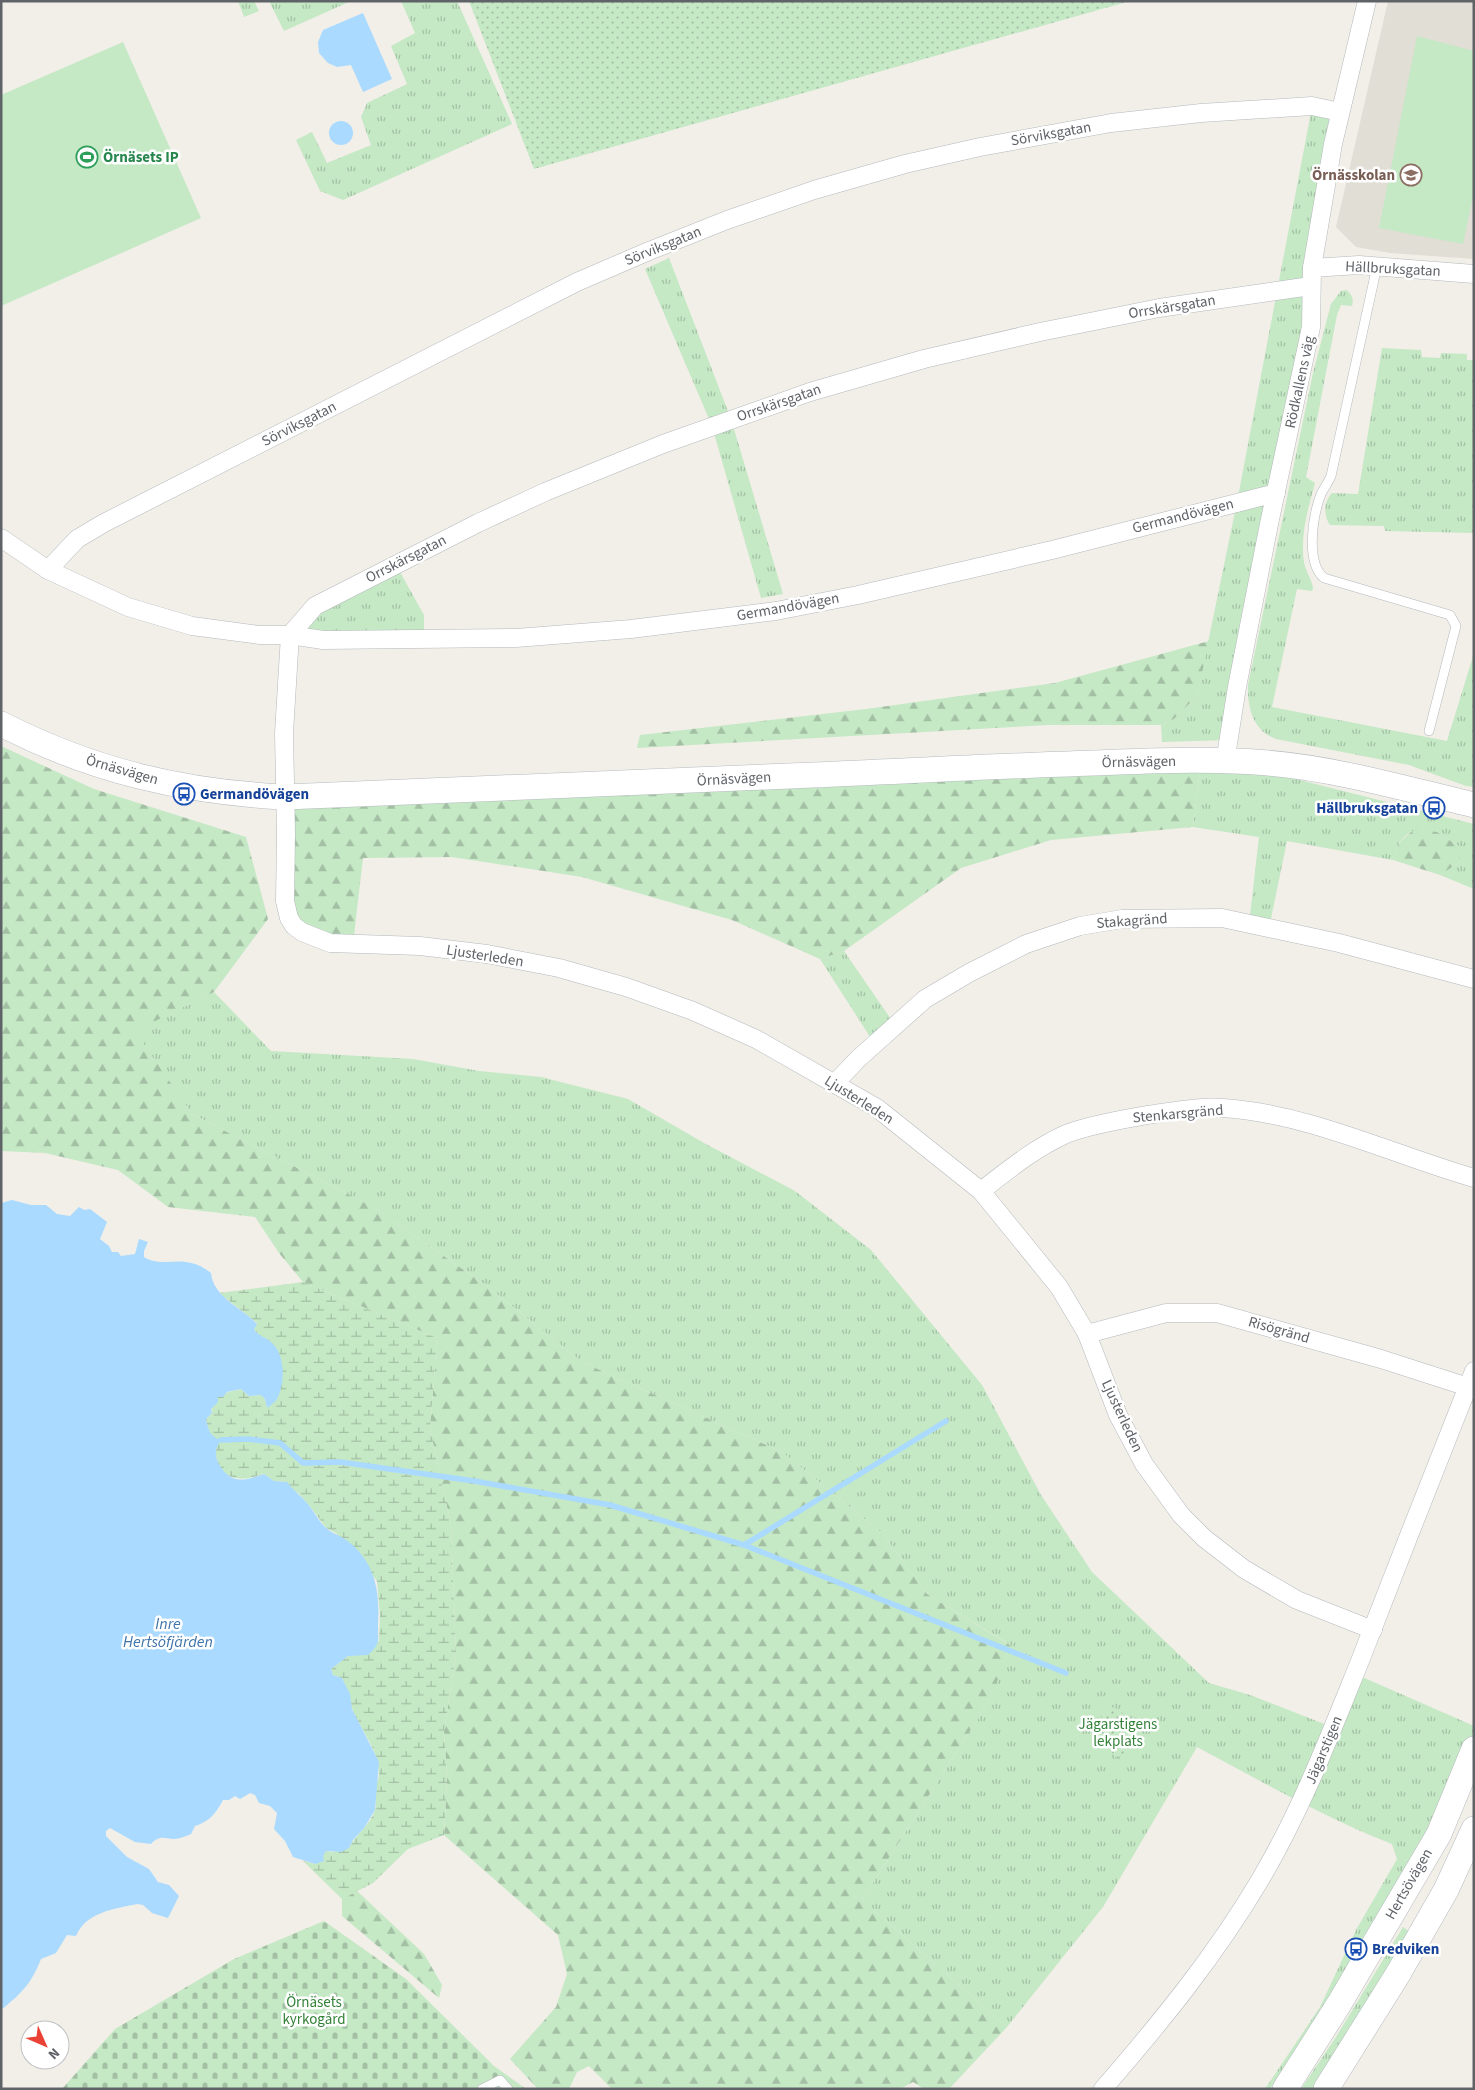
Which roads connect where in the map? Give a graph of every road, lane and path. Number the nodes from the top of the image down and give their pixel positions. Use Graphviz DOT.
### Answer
graph roads {
  1 [pos="1367,1"];
  2 [pos="1340,112"];
  3 [pos="1377,266"];
  4 [pos="1312,268"];
  5 [pos="1474,274"];
  6 [pos="1312,286"];
  7 [pos="1276,493"];
  8 [pos="1,538"];
  9 [pos="48,570"];
  10 [pos="290,635"];
  11 [pos="1,724"];
  12 [pos="1429,731"];
  13 [pos="1225,762"];
  14 [pos="285,797"];
  15 [pos="1474,805"];
  16 [pos="1474,978"];
  17 [pos="834,1084"];
  18 [pos="1474,1178"];
  19 [pos="981,1190"];
  20 [pos="1088,1334"];
  21 [pos="1471,1379"];
  22 [pos="1373,1630"];
  23 [pos="1474,1749"];
  24 [pos="1439,1834"];
  25 [pos="1471,1843"];
  26 [pos="482,2089"];
  27 [pos="508,2089"];
  28 [pos="1103,2089"];
  29 [pos="1285,2089"];
  30 [pos="1326,2089"];
  1 -- 2 [label="street, Rödkallens väg"];
  2 -- 4 [label="street, Rödkallens väg"];
  2 -- 9 [label="street, Sörviksgatan"];
  3 -- 4 [label="street, Hällbruksgatan"];
  3 -- 5 [label="street, Hällbruksgatan"];
  3 -- 12 [label="lane"];
  4 -- 6 [label="street, Rödkallens väg"];
  6 -- 7 [label="street, Rödkallens väg"];
  6 -- 10 [label="street, Orrskärsgatan"];
  7 -- 10 [label="street, Germandövägen"];
  7 -- 13 [label="street, Rödkallens väg"];
  8 -- 9 [label="street, Germandövägen"];
  9 -- 10 [label="street, Germandövägen"];
  10 -- 14 [label="street"];
  11 -- 14 [label="street, Örnäsvägen"];
  13 -- 14 [label="street, Örnäsvägen"];
  13 -- 15 [label="street, Örnäsvägen"];
  14 -- 17 [label="street, Ljusterleden"];
  16 -- 17 [label="street, Stakagränd"];
  17 -- 19 [label="street, Ljusterleden"];
  18 -- 19 [label="street, Stenkarsgränd"];
  19 -- 20 [label="street, Ljusterleden"];
  20 -- 21 [label="street, Risögränd"];
  20 -- 22 [label="street, Ljusterleden"];
  21 -- 22 [label="street, Jägarstigen"];
  22 -- 28 [label="street, Jägarstigen"];
  23 -- 24 [label="street, Hertsövägen"];
  24 -- 25 [label="street"];
  24 -- 29 [label="street, Hertsövägen"];
  25 -- 30 [label="street"];
  26 -- 27 [label="lane"];
}
